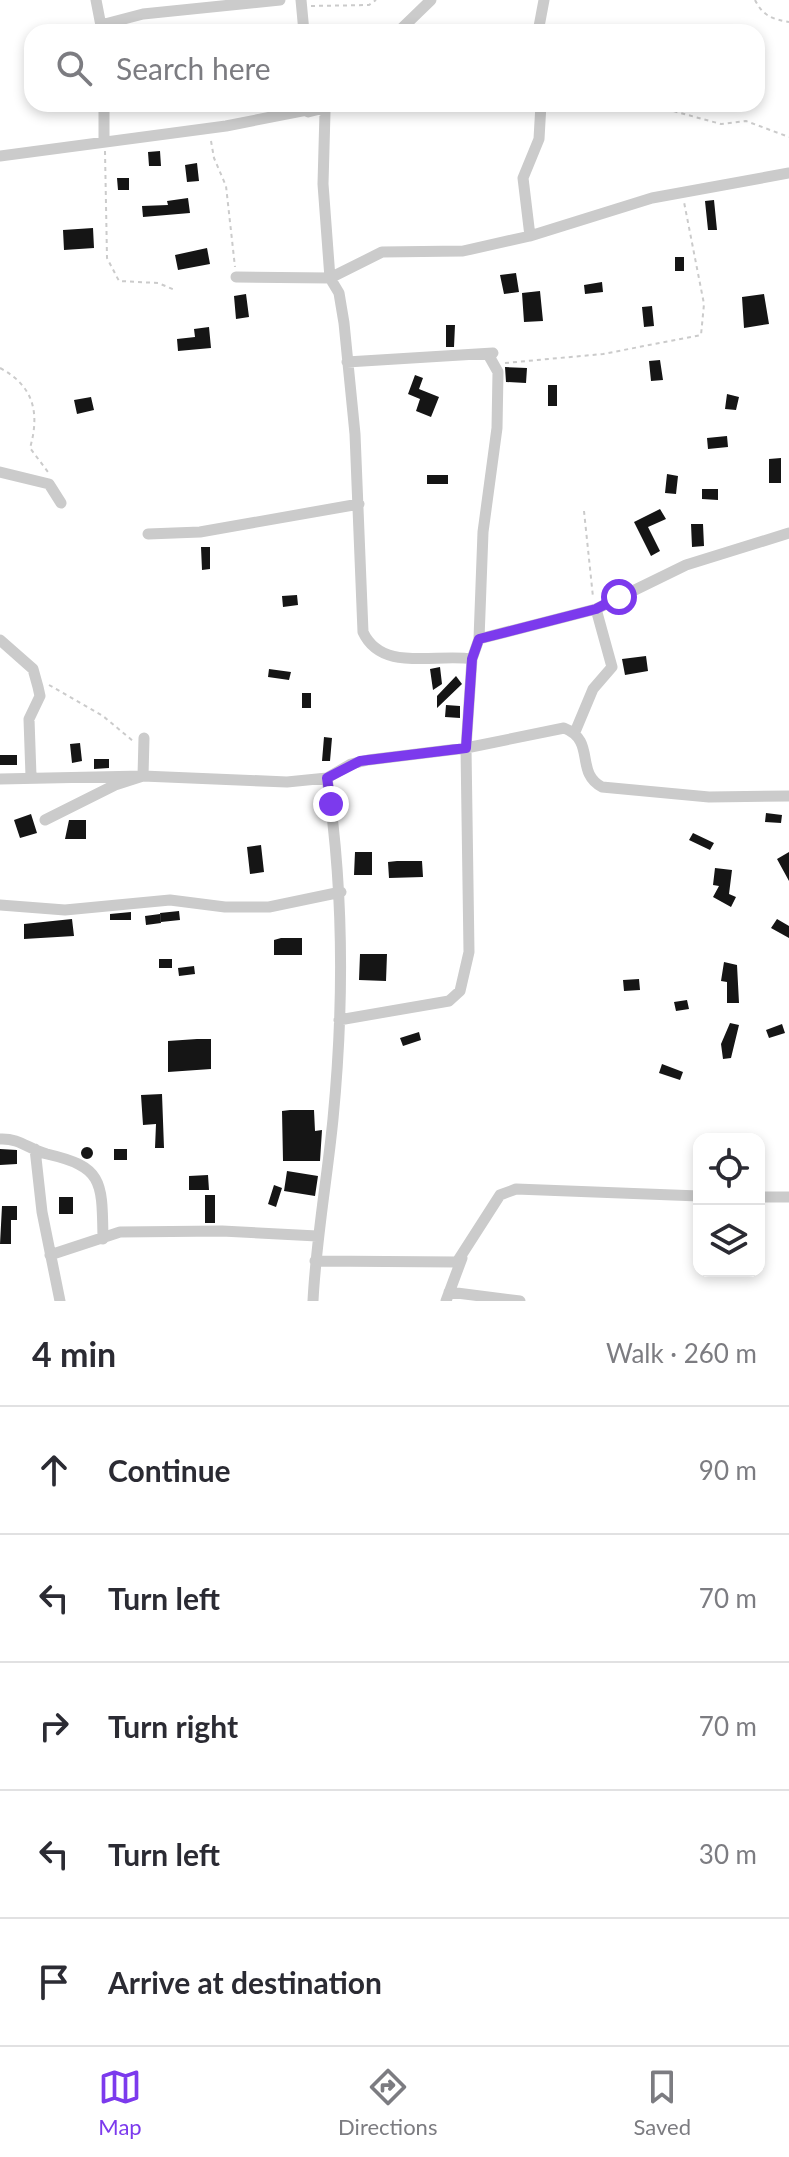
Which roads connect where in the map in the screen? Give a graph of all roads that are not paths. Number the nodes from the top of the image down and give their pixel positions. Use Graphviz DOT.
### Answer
graph roads {
  1 [pos="96,0"];
  2 [pos="280,0"];
  3 [pos="431,0"];
  4 [pos="544,0"];
  5 [pos="300,2"];
  6 [pos="101,24"];
  7 [pos="116,24"];
  8 [pos="303,24"];
  9 [pos="406,24"];
  10 [pos="540,24"];
  11 [pos="104,112"];
  12 [pos="288,112"];
  13 [pos="325,112"];
  14 [pos="541,112"];
  15 [pos="104,141"];
  16 [pos="0,156"];
  17 [pos="789,173"];
  18 [pos="530,236"];
  19 [pos="236,277"];
  20 [pos="330,278"];
  21 [pos="347,362"];
  22 [pos="0,472"];
  23 [pos="61,503"];
  24 [pos="359,504"];
  25 [pos="789,533"];
  26 [pos="148,534"];
  27 [pos="596,609"];
  28 [pos="479,639"];
  29 [pos="0,640"];
  30 [pos="472,659"];
  31 [pos="575,732"];
  32 [pos="144,738"];
  33 [pos="466,748"];
  34 [pos="31,776"];
  35 [pos="143,776"];
  36 [pos="327,778"];
  37 [pos="0,779"];
  38 [pos="789,796"];
  39 [pos="45,820"];
  40 [pos="341,892"];
  41 [pos="0,905"];
  42 [pos="339,1020"];
  43 [pos="0,1139"];
  44 [pos="35,1149"];
  45 [pos="693,1196"];
  46 [pos="765,1197"];
  47 [pos="789,1197"];
  48 [pos="317,1236"];
  49 [pos="103,1239"];
  50 [pos="50,1255"];
  51 [pos="462,1258"];
  52 [pos="315,1261"];
  53 [pos="448,1296"];
  54 [pos="60,1301"];
  55 [pos="313,1301"];
  56 [pos="520,1301"];
  1 -- 6 [label="street"];
  2 -- 7 [label="street"];
  3 -- 9 [label="street"];
  4 -- 10 [label="street"];
  5 -- 8 [label="street"];
  11 -- 15 [label="street"];
  12 -- 15 [label="street"];
  13 -- 20 [label="street"];
  14 -- 18 [label="street"];
  15 -- 16 [label="street"];
  17 -- 18 [label="street"];
  18 -- 20 [label="street"];
  19 -- 20 [label="street"];
  20 -- 21 [label="street"];
  21 -- 24 [label="street"];
  21 -- 28 [label="street"];
  22 -- 23 [label="street"];
  24 -- 26 [label="street"];
  24 -- 30 [label="street"];
  25 -- 27 [label="street"];
  27 -- 28 [label="street"];
  27 -- 31 [label="street"];
  28 -- 30 [label="street"];
  29 -- 34 [label="street"];
  30 -- 33 [label="street"];
  31 -- 33 [label="street"];
  31 -- 38 [label="street"];
  32 -- 35 [label="street"];
  33 -- 36 [label="street"];
  33 -- 42 [label="street"];
  34 -- 35 [label="street"];
  34 -- 37 [label="street"];
  35 -- 36 [label="street"];
  35 -- 39 [label="street"];
  36 -- 40 [label="street"];
  40 -- 41 [label="street"];
  40 -- 42 [label="street"];
  42 -- 48 [label="street"];
  43 -- 44 [label="street"];
  44 -- 49 [label="street"];
  44 -- 50 [label="street"];
  45 -- 51 [label="street"];
  46 -- 47 [label="street"];
  48 -- 49 [label="street"];
  48 -- 52 [label="street"];
  49 -- 50 [label="street"];
  50 -- 54 [label="street"];
  51 -- 52 [label="street"];
  51 -- 53 [label="street"];
  52 -- 55 [label="street"];
  53 -- 56 [label="street"];
}
